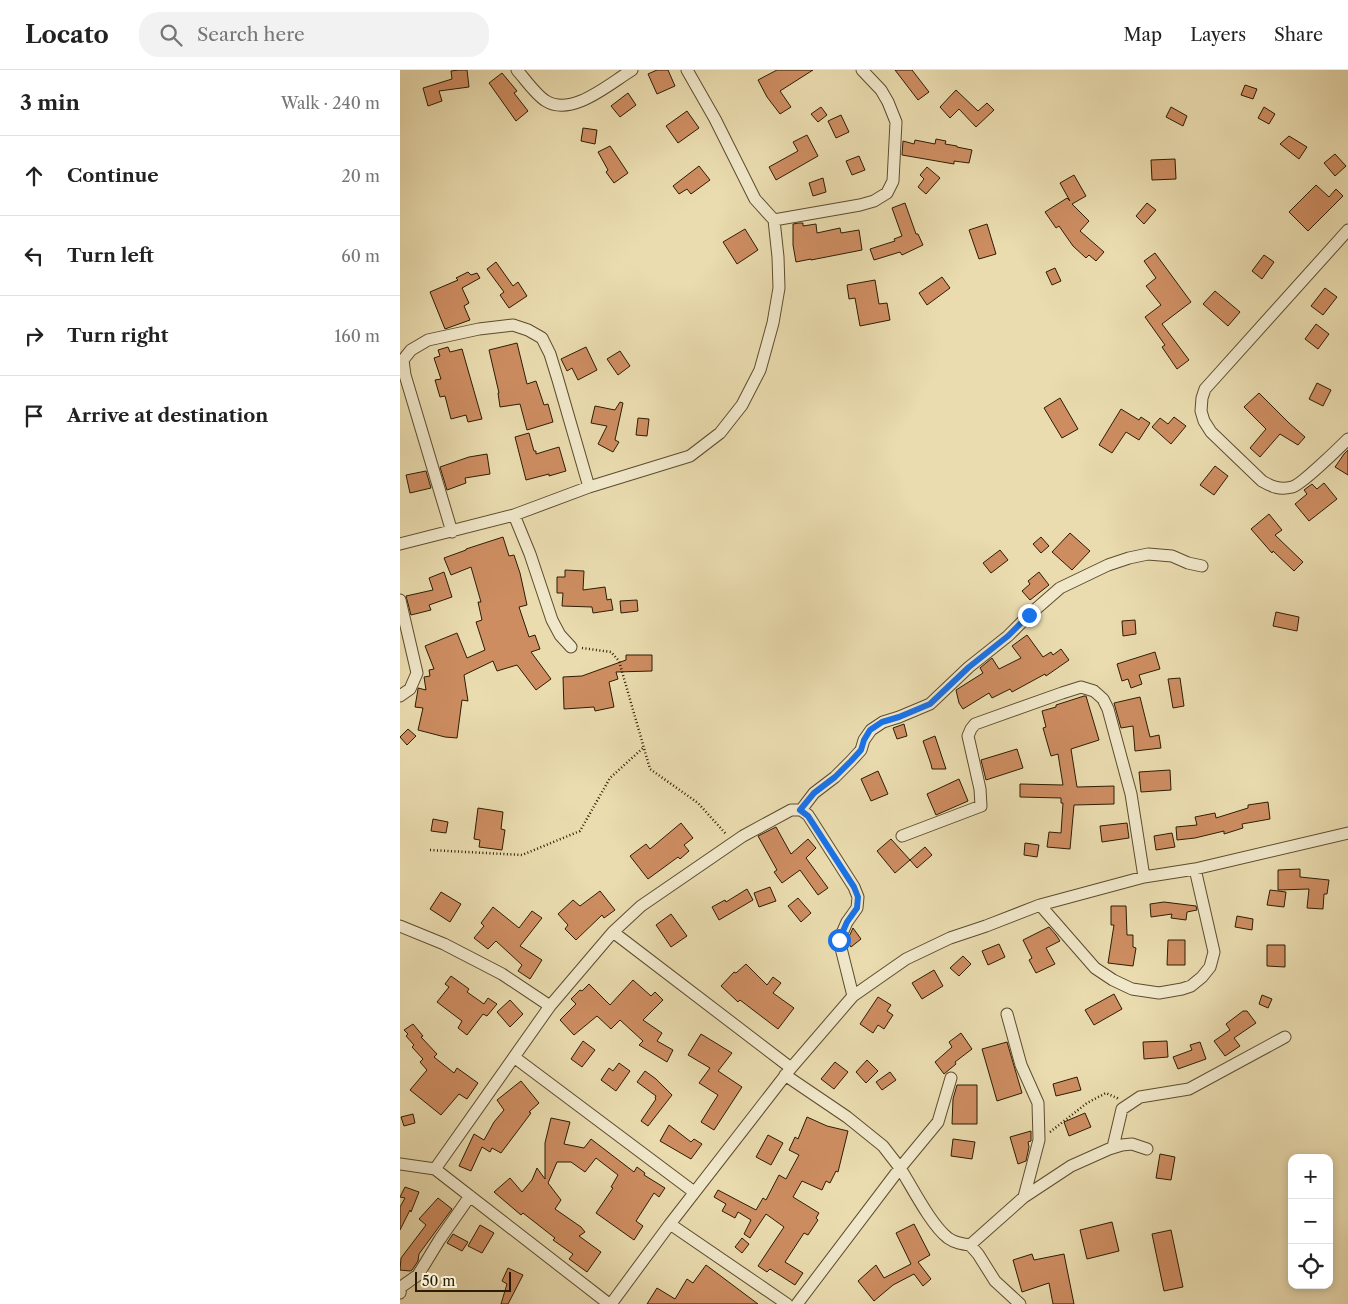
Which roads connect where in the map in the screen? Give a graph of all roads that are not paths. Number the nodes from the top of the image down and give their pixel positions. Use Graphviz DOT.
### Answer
graph roads {
  1 [pos="517,70"];
  2 [pos="632,70"];
  3 [pos="687,70"];
  4 [pos="862,70"];
  5 [pos="774,220"];
  6 [pos="1348,230"];
  7 [pos="1348,439"];
  8 [pos="590,487"];
  9 [pos="514,515"];
  10 [pos="452,532"];
  11 [pos="400,544"];
  12 [pos="1202,566"];
  13 [pos="400,600"];
  14 [pos="571,647"];
  15 [pos="400,696"];
  16 [pos="800,810"];
  17 [pos="1348,833"];
  18 [pos="902,836"];
  19 [pos="1195,868"];
  20 [pos="1144,877"];
  21 [pos="1040,905"];
  22 [pos="400,926"];
  23 [pos="613,932"];
  24 [pos="853,996"];
  25 [pos="550,1006"];
  26 [pos="1007,1014"];
  27 [pos="1285,1037"];
  28 [pos="514,1057"];
  29 [pos="788,1072"];
  30 [pos="951,1078"];
  31 [pos="1113,1148"];
  32 [pos="1147,1149"];
  33 [pos="400,1164"];
  34 [pos="900,1168"];
  35 [pos="435,1169"];
  36 [pos="694,1192"];
  37 [pos="470,1196"];
  38 [pos="1024,1197"];
  39 [pos="670,1224"];
  40 [pos="970,1245"];
  41 [pos="400,1293"];
  42 [pos="610,1304"];
  43 [pos="787,1304"];
  44 [pos="797,1304"];
  45 [pos="1020,1304"];
  1 -- 2 [label="street"];
  3 -- 5 [label="street"];
  4 -- 5 [label="street"];
  5 -- 8 [label="street"];
  6 -- 7 [label="street"];
  8 -- 9 [label="street"];
  8 -- 10 [label="street"];
  9 -- 10 [label="street"];
  9 -- 14 [label="street"];
  10 -- 11 [label="street"];
  12 -- 16 [label="street"];
  13 -- 15 [label="street"];
  16 -- 23 [label="street"];
  16 -- 24 [label="street"];
  17 -- 19 [label="street"];
  18 -- 20 [label="street"];
  19 -- 20 [label="street"];
  19 -- 21 [label="street"];
  20 -- 21 [label="street"];
  21 -- 24 [label="street"];
  22 -- 25 [label="street"];
  23 -- 25 [label="street"];
  23 -- 29 [label="street"];
  24 -- 29 [label="street"];
  25 -- 28 [label="street"];
  26 -- 38 [label="street"];
  27 -- 31 [label="street"];
  28 -- 35 [label="street"];
  28 -- 36 [label="street"];
  29 -- 34 [label="street"];
  29 -- 36 [label="street"];
  30 -- 34 [label="street"];
  31 -- 32 [label="street"];
  31 -- 38 [label="street"];
  33 -- 35 [label="street"];
  34 -- 40 [label="street"];
  34 -- 44 [label="street"];
  35 -- 37 [label="street"];
  36 -- 39 [label="street"];
  37 -- 41 [label="street"];
  37 -- 42 [label="street"];
  38 -- 40 [label="street"];
  39 -- 42 [label="street"];
  39 -- 43 [label="street"];
  40 -- 45 [label="street"];
}
